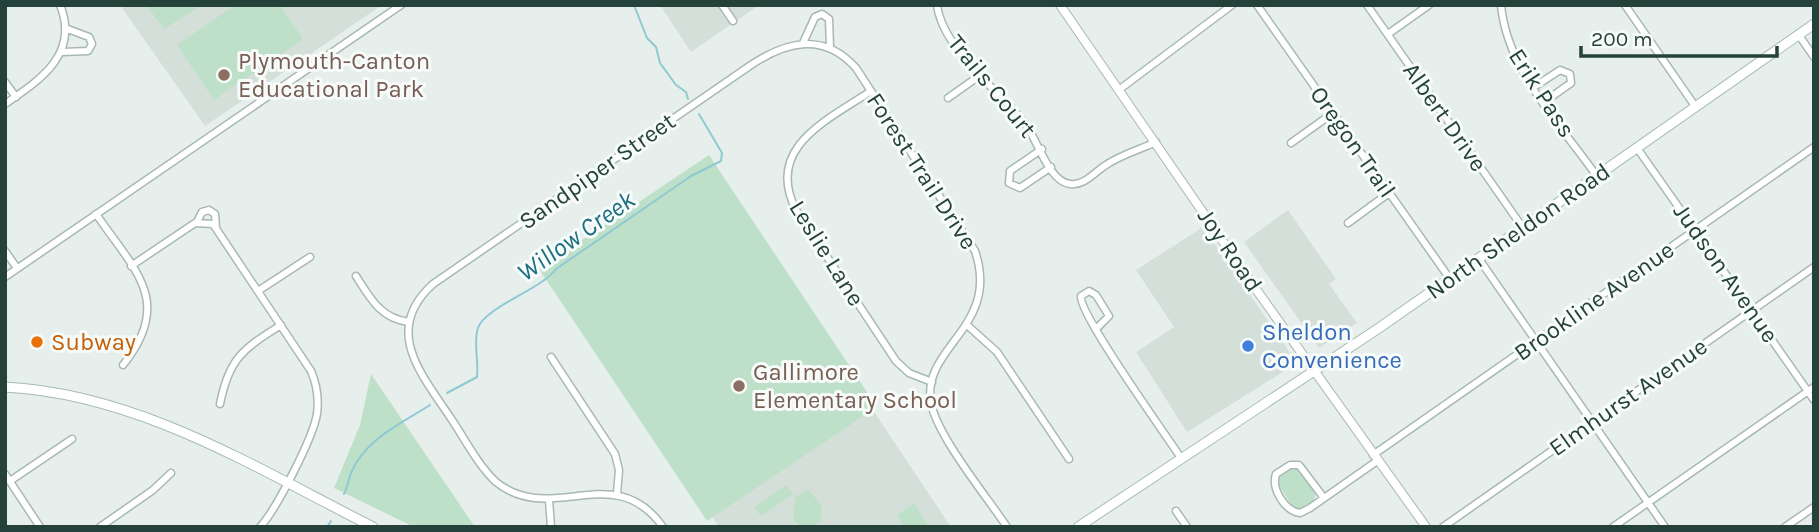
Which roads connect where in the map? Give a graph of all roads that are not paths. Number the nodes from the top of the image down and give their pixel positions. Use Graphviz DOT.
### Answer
graph roads {
  1 [pos="60,5"];
  2 [pos="401,5"];
  3 [pos="722,5"];
  4 [pos="937,5"];
  5 [pos="1060,5"];
  6 [pos="1232,5"];
  7 [pos="1257,5"];
  8 [pos="1367,5"];
  9 [pos="1429,5"];
  10 [pos="1501,5"];
  11 [pos="1625,5"];
  12 [pos="733,21"];
  13 [pos="1814,24"];
  14 [pos="65,27"];
  15 [pos="1388,34"];
  16 [pos="1798,34"];
  17 [pos="803,43"];
  18 [pos="817,44"];
  19 [pos="830,48"];
  20 [pos="62,52"];
  21 [pos="1814,57"];
  22 [pos="979,76"];
  23 [pos="5,82"];
  24 [pos="1534,88"];
  25 [pos="1120,89"];
  26 [pos="871,91"];
  27 [pos="16,97"];
  28 [pos="948,98"];
  29 [pos="1544,102"];
  30 [pos="5,104"];
  31 [pos="1695,106"];
  32 [pos="1333,113"];
  33 [pos="1156,142"];
  34 [pos="1291,143"];
  35 [pos="1814,147"];
  36 [pos="1637,148"];
  37 [pos="1042,149"];
  38 [pos="1051,167"];
  39 [pos="1596,175"];
  40 [pos="1389,193"];
  41 [pos="96,214"];
  42 [pos="197,222"];
  43 [pos="1348,223"];
  44 [pos="216,228"];
  45 [pos="1522,228"];
  46 [pos="1695,230"];
  47 [pos="5,251"];
  48 [pos="310,257"];
  49 [pos="1479,259"];
  50 [pos="131,265"];
  51 [pos="1814,267"];
  52 [pos="17,268"];
  53 [pos="356,276"];
  54 [pos="5,277"];
  55 [pos="1450,279"];
  56 [pos="258,291"];
  57 [pos="1752,310"];
  58 [pos="409,322"];
  59 [pos="281,325"];
  60 [pos="967,325"];
  61 [pos="1096,329"];
  62 [pos="1536,341"];
  63 [pos="551,357"];
  64 [pos="123,365"];
  65 [pos="1314,371"];
  66 [pos="932,382"];
  67 [pos="5,387"];
  68 [pos="1811,389"];
  69 [pos="1814,400"];
  70 [pos="220,404"];
  71 [pos="1591,422"];
  72 [pos="72,439"];
  73 [pos="1181,458"];
  74 [pos="1375,458"];
  75 [pos="1069,459"];
  76 [pos="172,473"];
  77 [pos="7,477"];
  78 [pos="286,483"];
  79 [pos="617,494"];
  80 [pos="1324,498"];
  81 [pos="549,500"];
  82 [pos="1648,502"];
  83 [pos="1814,507"];
  84 [pos="1176,511"];
  85 [pos="40,527"];
  86 [pos="100,527"];
  87 [pos="260,527"];
  88 [pos="373,527"];
  89 [pos="551,527"];
  90 [pos="663,527"];
  91 [pos="1007,527"];
  92 [pos="1079,527"];
  93 [pos="1187,527"];
  94 [pos="1426,527"];
  95 [pos="1443,527"];
  96 [pos="1613,527"];
  97 [pos="1665,527"];
  98 [pos="1785,527"];
  1 -- 14 [label="street"];
  2 -- 41 [label="street"];
  3 -- 12 [label="street"];
  4 -- 22 [label="street, Trails Court"];
  5 -- 25 [label="street, Joy Road"];
  6 -- 25 [label="street"];
  7 -- 32 [label="street, Oregon Trail"];
  8 -- 15 [label="street, Albert Drive"];
  9 -- 15 [label="street"];
  10 -- 24 [label="street, Erik Pass"];
  11 -- 31 [label="street"];
  13 -- 16 [label="main road, North Sheldon Road"];
  14 -- 20 [label="street"];
  14 -- 20 [label="street"];
  15 -- 45 [label="street, Albert Drive"];
  16 -- 21 [label="street"];
  16 -- 31 [label="main road, North Sheldon Road"];
  17 -- 18 [label="street, Sandpiper Street"];
  17 -- 19 [label="street"];
  17 -- 58 [label="street, Sandpiper Street"];
  18 -- 19 [label="street, Forest Trail Drive"];
  19 -- 26 [label="street, Forest Trail Drive"];
  20 -- 27 [label="street"];
  22 -- 28 [label="street"];
  22 -- 37 [label="street, Trails Court"];
  23 -- 27 [label="street"];
  24 -- 29 [label="street, Erik Pass"];
  24 -- 29 [label="street"];
  25 -- 33 [label="street, Joy Road"];
  26 -- 60 [label="street, Forest Trail Drive"];
  26 -- 66 [label="street, Leslie Lane"];
  27 -- 30 [label="street"];
  29 -- 39 [label="street, Erik Pass"];
  31 -- 36 [label="main road, North Sheldon Road"];
  32 -- 34 [label="street"];
  32 -- 40 [label="street, Oregon Trail"];
  33 -- 38 [label="street"];
  33 -- 65 [label="street, Joy Road"];
  35 -- 46 [label="street, Brookline Avenue"];
  36 -- 39 [label="main road, North Sheldon Road"];
  36 -- 46 [label="street, Judson Avenue"];
  37 -- 38 [label="street, Trails Court"];
  37 -- 38 [label="street"];
  39 -- 45 [label="main road, North Sheldon Road"];
  40 -- 43 [label="street"];
  40 -- 55 [label="street, Oregon Trail"];
  41 -- 50 [label="street"];
  41 -- 52 [label="street"];
  42 -- 44 [label="street"];
  42 -- 44 [label="street"];
  42 -- 50 [label="street"];
  44 -- 56 [label="street"];
  45 -- 49 [label="main road, North Sheldon Road"];
  46 -- 57 [label="street, Judson Avenue"];
  46 -- 62 [label="street, Brookline Avenue"];
  47 -- 52 [label="street"];
  48 -- 56 [label="street"];
  49 -- 55 [label="main road, North Sheldon Road"];
  49 -- 62 [label="street"];
  50 -- 64 [label="street"];
  51 -- 57 [label="street, Elmhurst Avenue"];
  52 -- 54 [label="street"];
  53 -- 58 [label="street"];
  55 -- 65 [label="main road, North Sheldon Road"];
  56 -- 59 [label="street"];
  57 -- 68 [label="street, Judson Avenue"];
  57 -- 71 [label="street, Elmhurst Avenue"];
  58 -- 81 [label="street"];
  59 -- 70 [label="street"];
  59 -- 78 [label="street"];
  60 -- 66 [label="street, Forest Trail Drive"];
  60 -- 75 [label="street"];
  61 -- 61 [label="street"];
  61 -- 73 [label="street"];
  62 -- 71 [label="street"];
  62 -- 74 [label="street, Brookline Avenue"];
  63 -- 79 [label="street"];
  65 -- 73 [label="main road, North Sheldon Road"];
  65 -- 74 [label="street, Joy Road"];
  66 -- 91 [label="street"];
  67 -- 78 [label="main road"];
  68 -- 69 [label="street, Judson Avenue"];
  68 -- 82 [label="street"];
  71 -- 82 [label="street"];
  71 -- 95 [label="street, Elmhurst Avenue"];
  72 -- 77 [label="street"];
  73 -- 92 [label="main road, North Sheldon Road"];
  74 -- 80 [label="street, Brookline Avenue"];
  74 -- 94 [label="street, Joy Road"];
  76 -- 86 [label="street"];
  77 -- 85 [label="street"];
  78 -- 87 [label="street"];
  78 -- 88 [label="main road"];
  79 -- 81 [label="street"];
  79 -- 90 [label="street"];
  80 -- 80 [label="street, Brookline Avenue"];
  81 -- 89 [label="street"];
  82 -- 96 [label="street"];
  82 -- 97 [label="street"];
  83 -- 98 [label="street"];
  84 -- 93 [label="street"];
}
